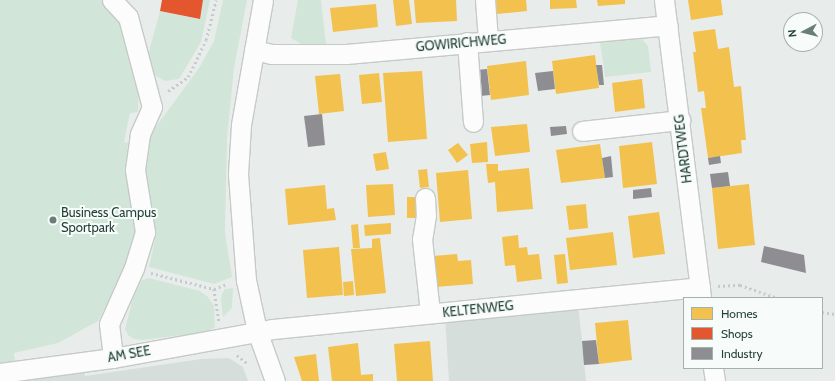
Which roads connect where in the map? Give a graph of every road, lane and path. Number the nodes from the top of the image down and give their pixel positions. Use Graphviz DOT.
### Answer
graph roads {
  1 [pos="112,0"];
  2 [pos="216,0"];
  3 [pos="263,0"];
  4 [pos="485,0"];
  5 [pos="664,0"];
  6 [pos="668,26"];
  7 [pos="488,40"];
  8 [pos="467,42"];
  9 [pos="254,50"];
  10 [pos="188,77"];
  11 [pos="680,120"];
  12 [pos="474,122"];
  13 [pos="582,131"];
  14 [pos="425,198"];
  15 [pos="134,268"];
  16 [pos="246,280"];
  17 [pos="214,289"];
  18 [pos="701,292"];
  19 [pos="774,297"];
  20 [pos="823,312"];
  21 [pos="430,313"];
  22 [pos="835,314"];
  23 [pos="257,331"];
  24 [pos="222,337"];
  25 [pos="113,358"];
  26 [pos="249,366"];
  27 [pos="713,369"];
  28 [pos="0,373"];
  29 [pos="275,381"];
  30 [pos="715,381"];
  1 -- 15 [label="street"];
  2 -- 10 [label="path"];
  3 -- 9 [label="street"];
  4 -- 7 [label="street"];
  5 -- 6 [label="street, HARDTWEG"];
  6 -- 7 [label="street, GOWIRICHWEG"];
  6 -- 11 [label="street, HARDTWEG"];
  7 -- 8 [label="street, GOWIRICHWEG"];
  8 -- 9 [label="street, GOWIRICHWEG"];
  8 -- 12 [label="street"];
  9 -- 16 [label="street"];
  11 -- 13 [label="street"];
  11 -- 18 [label="street, HARDTWEG"];
  14 -- 21 [label="street"];
  15 -- 17 [label="path"];
  15 -- 25 [label="street"];
  16 -- 17 [label="path"];
  16 -- 23 [label="street"];
  17 -- 24 [label="path"];
  18 -- 19 [label="path"];
  18 -- 21 [label="street, KELTENWEG"];
  20 -- 22 [label="path"];
  21 -- 23 [label="street, KELTENWEG"];
  23 -- 24 [label="street, AM SEE"];
  23 -- 29 [label="street"];
  24 -- 25 [label="street, AM SEE"];
  24 -- 26 [label="path"];
  25 -- 28 [label="street, AM SEE"];
  27 -- 30 [label="street"];
}
